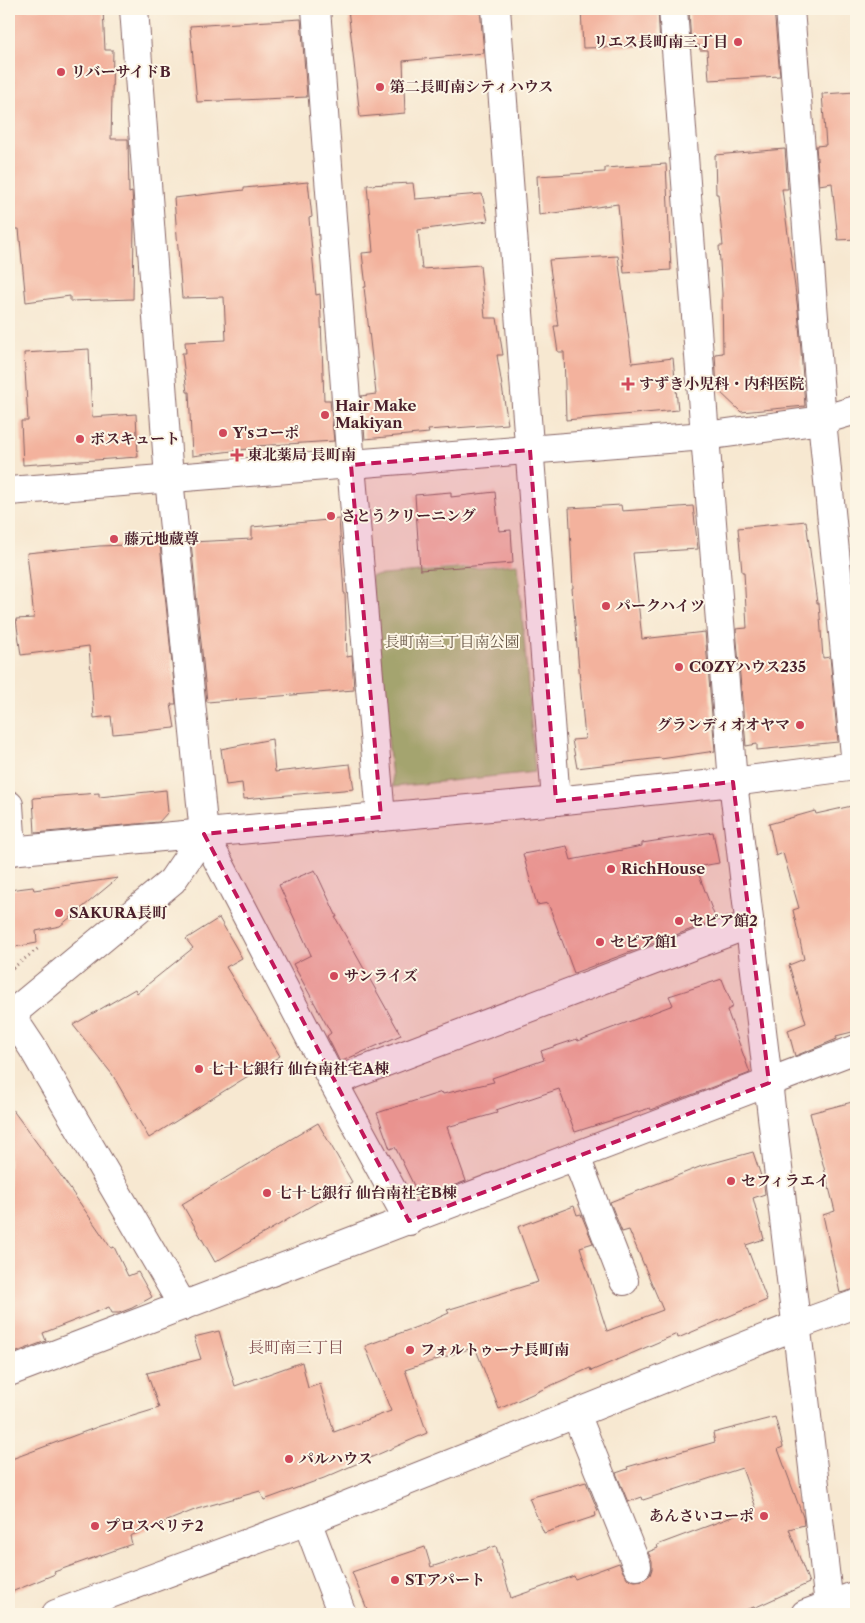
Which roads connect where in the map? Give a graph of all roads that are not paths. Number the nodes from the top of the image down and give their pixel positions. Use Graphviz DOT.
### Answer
graph roads {
  1 [pos="134,9"];
  2 [pos="316,9"];
  3 [pos="496,9"];
  4 [pos="673,9"];
  5 [pos="790,9"];
  6 [pos="856,410"];
  7 [pos="822,420"];
  8 [pos="705,436"];
  9 [pos="530,450"];
  10 [pos="351,465"];
  11 [pos="169,478"];
  12 [pos="9,491"];
  13 [pos="856,765"];
  14 [pos="733,782"];
  15 [pos="556,801"];
  16 [pos="9,804"];
  17 [pos="381,817"];
  18 [pos="204,834"];
  19 [pos="10,851"];
  20 [pos="750,924"];
  21 [pos="10,1015"];
  22 [pos="856,1049"];
  23 [pos="333,1082"];
  24 [pos="769,1084"];
  25 [pos="576,1157"];
  26 [pos="409,1221"];
  27 [pos="624,1281"];
  28 [pos="856,1304"];
  29 [pos="183,1306"];
  30 [pos="798,1325"];
  31 [pos="9,1372"];
  32 [pos="576,1414"];
  33 [pos="307,1520"];
  34 [pos="638,1566"];
  35 [pos="856,1595"];
  36 [pos="817,1610"];
  37 [pos="56,1614"];
  38 [pos="342,1614"];
  1 -- 11 [label="street"];
  2 -- 10 [label="street"];
  3 -- 9 [label="street"];
  4 -- 8 [label="street"];
  5 -- 7 [label="street"];
  6 -- 7 [label="street"];
  7 -- 8 [label="street"];
  7 -- 13 [label="street"];
  8 -- 9 [label="street"];
  8 -- 14 [label="street"];
  9 -- 10 [label="street"];
  9 -- 15 [label="street"];
  10 -- 11 [label="street"];
  10 -- 17 [label="street"];
  11 -- 12 [label="street"];
  11 -- 18 [label="street"];
  13 -- 14 [label="street"];
  14 -- 15 [label="street"];
  14 -- 20 [label="street"];
  15 -- 17 [label="street"];
  16 -- 19 [label="street"];
  17 -- 18 [label="street"];
  18 -- 19 [label="street"];
  18 -- 21 [label="street"];
  18 -- 23 [label="street"];
  20 -- 23 [label="street"];
  20 -- 24 [label="street"];
  21 -- 29 [label="street"];
  22 -- 24 [label="street"];
  23 -- 26 [label="street"];
  24 -- 25 [label="street"];
  24 -- 30 [label="street"];
  25 -- 26 [label="street"];
  25 -- 27 [label="street"];
  26 -- 29 [label="street"];
  28 -- 30 [label="street"];
  29 -- 31 [label="street"];
  30 -- 32 [label="street"];
  30 -- 36 [label="street"];
  32 -- 33 [label="street"];
  32 -- 34 [label="street"];
  33 -- 37 [label="street"];
  33 -- 38 [label="street"];
  35 -- 36 [label="street"];
}
